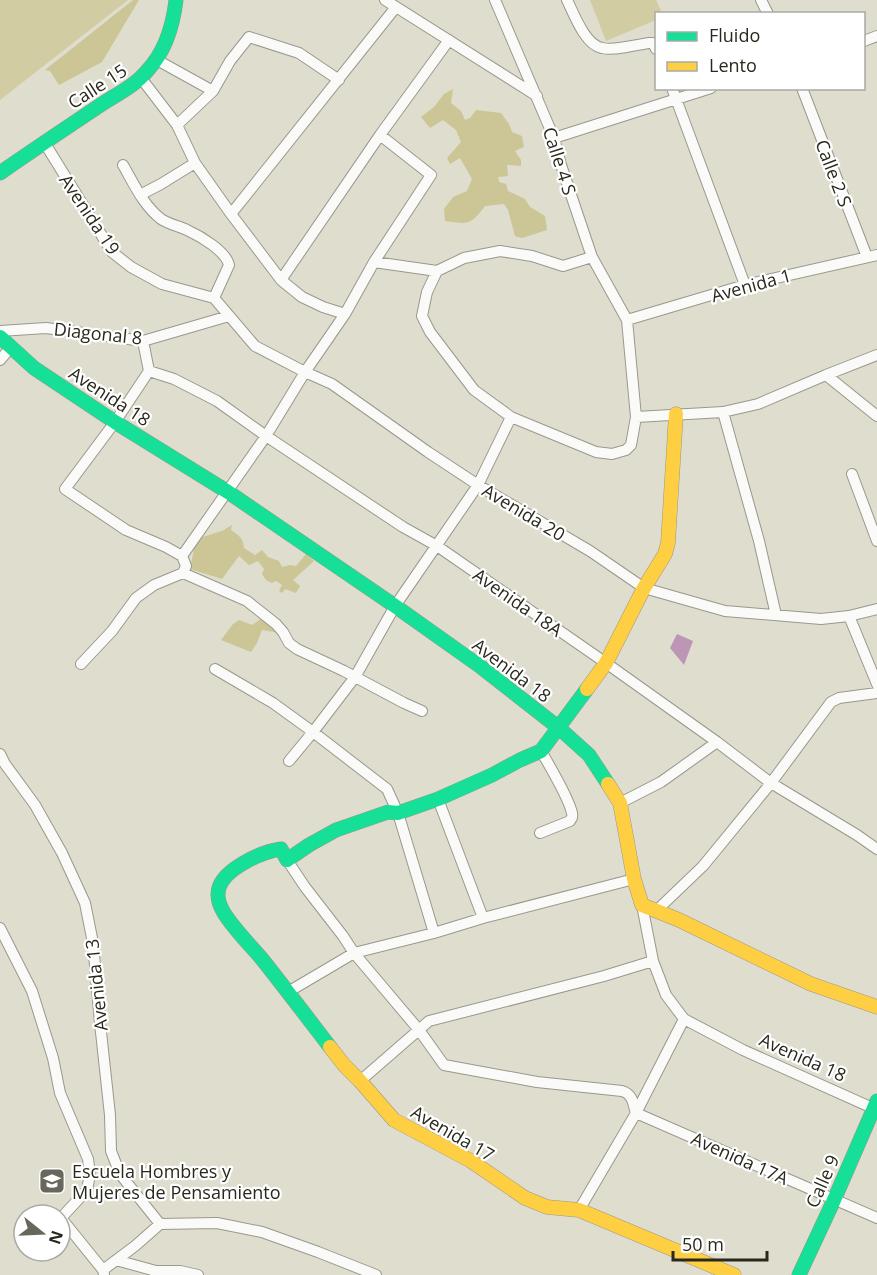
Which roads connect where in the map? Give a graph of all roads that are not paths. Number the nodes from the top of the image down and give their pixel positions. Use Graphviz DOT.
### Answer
graph roads {
  1 [pos="176,0"];
  2 [pos="385,0"];
  3 [pos="495,0"];
  4 [pos="567,0"];
  5 [pos="396,7"];
  6 [pos="449,40"];
  7 [pos="655,46"];
  8 [pos="157,60"];
  9 [pos="141,78"];
  10 [pos="339,80"];
  11 [pos="673,90"];
  12 [pos="705,90"];
  13 [pos="803,90"];
  14 [pos="213,91"];
  15 [pos="537,96"];
  16 [pos="676,99"];
  17 [pos="177,125"];
  18 [pos="380,135"];
  19 [pos="554,138"];
  20 [pos="44,142"];
  21 [pos="195,162"];
  22 [pos="123,165"];
  23 [pos="0,173"];
  24 [pos="140,195"];
  25 [pos="231,214"];
  26 [pos="872,256"];
  27 [pos="592,257"];
  28 [pos="374,262"];
  29 [pos="437,271"];
  30 [pos="281,280"];
  31 [pos="745,285"];
  32 [pos="214,298"];
  33 [pos="345,314"];
  34 [pos="229,316"];
  35 [pos="627,320"];
  36 [pos="0,331"];
  37 [pos="0,337"];
  38 [pos="143,341"];
  39 [pos="11,347"];
  40 [pos="877,355"];
  41 [pos="0,360"];
  42 [pos="149,371"];
  43 [pos="305,372"];
  44 [pos="826,375"];
  45 [pos="723,412"];
  46 [pos="676,414"];
  47 [pos="877,416"];
  48 [pos="511,417"];
  49 [pos="636,417"];
  50 [pos="115,422"];
  51 [pos="266,436"];
  52 [pos="852,474"];
  53 [pos="478,485"];
  54 [pos="228,492"];
  55 [pos="877,537"];
  56 [pos="436,546"];
  57 [pos="182,556"];
  58 [pos="183,573"];
  59 [pos="644,588"];
  60 [pos="395,606"];
  61 [pos="877,609"];
  62 [pos="776,615"];
  63 [pos="849,616"];
  64 [pos="606,663"];
  65 [pos="81,664"];
  66 [pos="214,669"];
  67 [pos="355,677"];
  68 [pos="877,684"];
  69 [pos="877,693"];
  70 [pos="422,711"];
  71 [pos="559,728"];
  72 [pos="313,732"];
  73 [pos="717,742"];
  74 [pos="541,752"];
  75 [pos="0,754"];
  76 [pos="289,761"];
  77 [pos="771,783"];
  78 [pos="438,800"];
  79 [pos="620,803"];
  80 [pos="398,813"];
  81 [pos="540,833"];
  82 [pos="877,849"];
  83 [pos="287,860"];
  84 [pos="634,879"];
  85 [pos="642,905"];
  86 [pos="656,910"];
  87 [pos="483,918"];
  88 [pos="0,928"];
  89 [pos="434,933"];
  90 [pos="354,953"];
  91 [pos="653,961"];
  92 [pos="288,992"];
  93 [pos="877,1007"];
  94 [pos="684,1019"];
  95 [pos="419,1030"];
  96 [pos="360,1080"];
  97 [pos="876,1106"];
  98 [pos="636,1113"];
  99 [pos="834,1200"];
  100 [pos="579,1210"];
  101 [pos="877,1218"];
  102 [pos="160,1224"];
  103 [pos="117,1260"];
  104 [pos="104,1272"];
  105 [pos="198,1275"];
  106 [pos="376,1275"];
  107 [pos="734,1275"];
  108 [pos="799,1275"];
  1 -- 8 [label="street, Calle 15"];
  2 -- 5 [label="street"];
  3 -- 15 [label="street, Calle 4 S"];
  4 -- 7 [label="street"];
  5 -- 6 [label="street"];
  5 -- 10 [label="street"];
  6 -- 15 [label="street"];
  6 -- 18 [label="street"];
  8 -- 9 [label="street, Calle 15"];
  8 -- 14 [label="street"];
  9 -- 17 [label="street"];
  9 -- 20 [label="street, Calle 15"];
  10 -- 14 [label="street"];
  10 -- 25 [label="street"];
  11 -- 16 [label="street"];
  12 -- 16 [label="street"];
  13 -- 26 [label="street, Calle 2 S"];
  14 -- 17 [label="street"];
  15 -- 19 [label="street, Calle 4 S"];
  16 -- 19 [label="street"];
  16 -- 31 [label="street"];
  17 -- 21 [label="street"];
  18 -- 28 [label="street"];
  18 -- 30 [label="street"];
  19 -- 27 [label="street, Calle 4 S"];
  20 -- 23 [label="street, Calle 15"];
  20 -- 32 [label="street, Avenida 19"];
  21 -- 24 [label="street"];
  21 -- 25 [label="street"];
  22 -- 24 [label="street"];
  24 -- 32 [label="street"];
  25 -- 30 [label="street"];
  26 -- 31 [label="street, Avenida 1"];
  27 -- 29 [label="street"];
  27 -- 35 [label="street, Calle 4 S"];
  28 -- 29 [label="street"];
  28 -- 33 [label="street"];
  29 -- 48 [label="street"];
  30 -- 33 [label="street"];
  31 -- 35 [label="street, Avenida 1"];
  32 -- 34 [label="street, Avenida 20"];
  33 -- 43 [label="street"];
  34 -- 38 [label="street, Diagonal 8"];
  34 -- 43 [label="street, Avenida 20"];
  35 -- 49 [label="street"];
  36 -- 38 [label="street, Diagonal 8"];
  37 -- 39 [label="street, Avenida 18"];
  38 -- 42 [label="street"];
  39 -- 41 [label="street"];
  39 -- 50 [label="street, Avenida 18"];
  40 -- 44 [label="street"];
  42 -- 50 [label="street"];
  42 -- 51 [label="street, Avenida 18A"];
  43 -- 51 [label="street"];
  43 -- 53 [label="street, Avenida 20"];
  44 -- 45 [label="street"];
  44 -- 47 [label="street"];
  45 -- 46 [label="street"];
  45 -- 62 [label="street"];
  46 -- 49 [label="street"];
  46 -- 59 [label="street"];
  48 -- 49 [label="street"];
  48 -- 53 [label="street"];
  50 -- 54 [label="street, Avenida 18"];
  50 -- 57 [label="street"];
  51 -- 54 [label="street"];
  51 -- 56 [label="street, Avenida 18A"];
  52 -- 55 [label="street"];
  53 -- 56 [label="street"];
  53 -- 59 [label="street, Avenida 20"];
  54 -- 57 [label="street"];
  54 -- 60 [label="street, Avenida 18"];
  56 -- 60 [label="street"];
  56 -- 64 [label="street, Avenida 18A"];
  57 -- 58 [label="street"];
  58 -- 65 [label="street"];
  58 -- 67 [label="street"];
  59 -- 62 [label="street, Avenida 20"];
  59 -- 64 [label="street"];
  60 -- 67 [label="street"];
  60 -- 71 [label="street, Avenida 18"];
  61 -- 63 [label="street, Avenida 20"];
  62 -- 63 [label="street, Avenida 20"];
  63 -- 68 [label="street"];
  64 -- 71 [label="street"];
  64 -- 73 [label="street, Avenida 18A"];
  66 -- 72 [label="street"];
  67 -- 70 [label="street"];
  67 -- 72 [label="street"];
  69 -- 77 [label="street"];
  71 -- 74 [label="street"];
  71 -- 79 [label="street, Avenida 18"];
  72 -- 76 [label="street"];
  72 -- 80 [label="street"];
  73 -- 77 [label="street, Avenida 18A"];
  73 -- 79 [label="street"];
  74 -- 78 [label="street"];
  74 -- 81 [label="street"];
  75 -- 102 [label="street, Avenida 13"];
  77 -- 82 [label="street, Avenida 18A"];
  77 -- 86 [label="street"];
  78 -- 80 [label="street"];
  78 -- 87 [label="street"];
  79 -- 84 [label="street, Avenida 18"];
  80 -- 83 [label="street"];
  80 -- 89 [label="street"];
  83 -- 90 [label="street"];
  83 -- 92 [label="street, Avenida 17"];
  84 -- 85 [label="street, Avenida 18"];
  84 -- 87 [label="street"];
  85 -- 86 [label="street"];
  85 -- 91 [label="street, Avenida 18"];
  86 -- 93 [label="street"];
  87 -- 89 [label="street"];
  88 -- 104 [label="street"];
  89 -- 90 [label="street"];
  90 -- 92 [label="street"];
  90 -- 95 [label="street"];
  91 -- 94 [label="street, Avenida 18"];
  91 -- 95 [label="street"];
  92 -- 96 [label="street, Avenida 17"];
  94 -- 97 [label="street, Avenida 18"];
  94 -- 98 [label="street"];
  95 -- 96 [label="street"];
  95 -- 98 [label="street"];
  96 -- 100 [label="street, Avenida 17"];
  97 -- 99 [label="street, Calle 9"];
  98 -- 99 [label="street, Avenida 17A"];
  98 -- 100 [label="street"];
  99 -- 101 [label="street, Avenida 17A"];
  99 -- 108 [label="street, Calle 9"];
  100 -- 107 [label="street, Avenida 17"];
  102 -- 103 [label="street"];
  102 -- 106 [label="street"];
  103 -- 104 [label="street"];
  103 -- 105 [label="street"];
}
